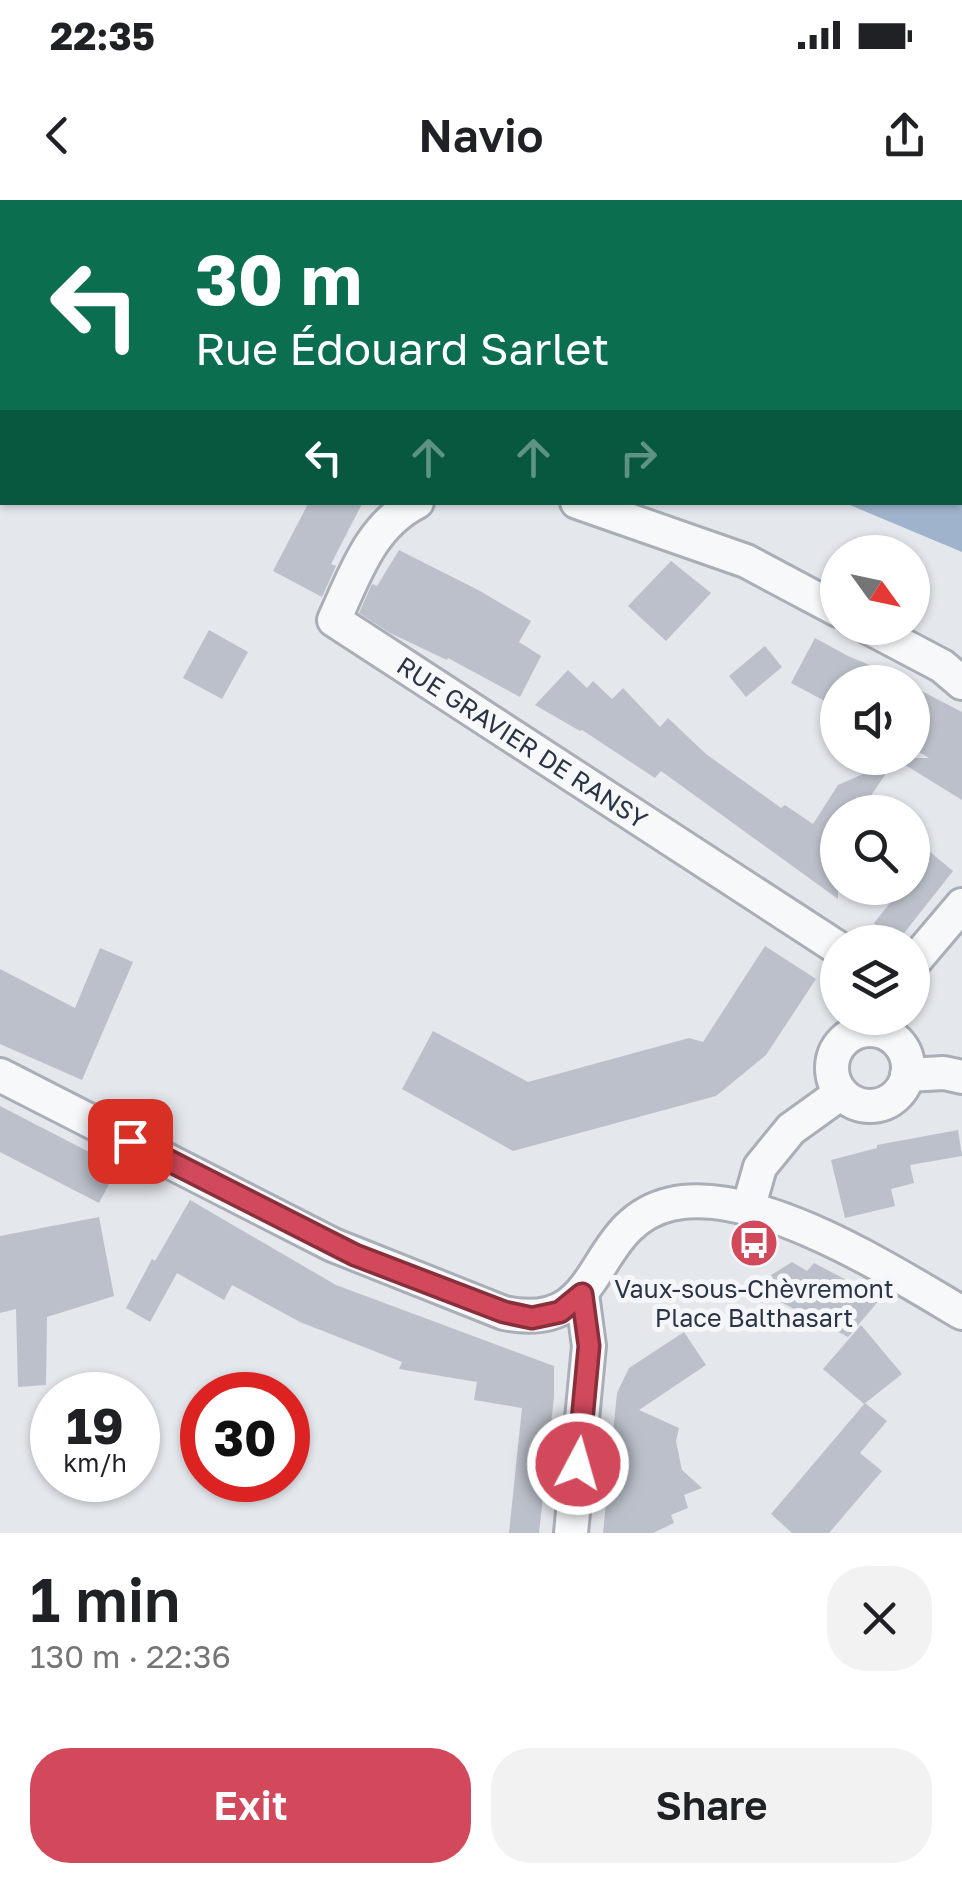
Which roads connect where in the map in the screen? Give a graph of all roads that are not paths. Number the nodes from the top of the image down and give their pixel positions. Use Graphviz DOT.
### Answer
graph roads {
  1 [pos="411,505"];
  2 [pos="586,505"];
  3 [pos="820,600"];
  4 [pos="902,645"];
  5 [pos="962,683"];
  6 [pos="962,904"];
  7 [pos="820,936"];
  8 [pos="930,942"];
  9 [pos="850,1035"];
  10 [pos="890,1035"];
  11 [pos="0,1075"];
  12 [pos="908,1075"];
  13 [pos="962,1077"];
  14 [pos="841,1093"];
  15 [pos="748,1209"];
  16 [pos="582,1294"];
  17 [pos="962,1313"];
  18 [pos="572,1533"];
  1 -- 7 [label="street, RUE GRAVIER DE RANSY"];
  2 -- 3 [label="street"];
  4 -- 5 [label="street"];
  6 -- 8 [label="street"];
  9 -- 14 [label="street"];
  10 -- 12 [label="street"];
  11 -- 16 [label="street"];
  12 -- 13 [label="street"];
  12 -- 14 [label="street"];
  14 -- 15 [label="street"];
  15 -- 16 [label="street"];
  15 -- 17 [label="street"];
  16 -- 18 [label="street"];
}
